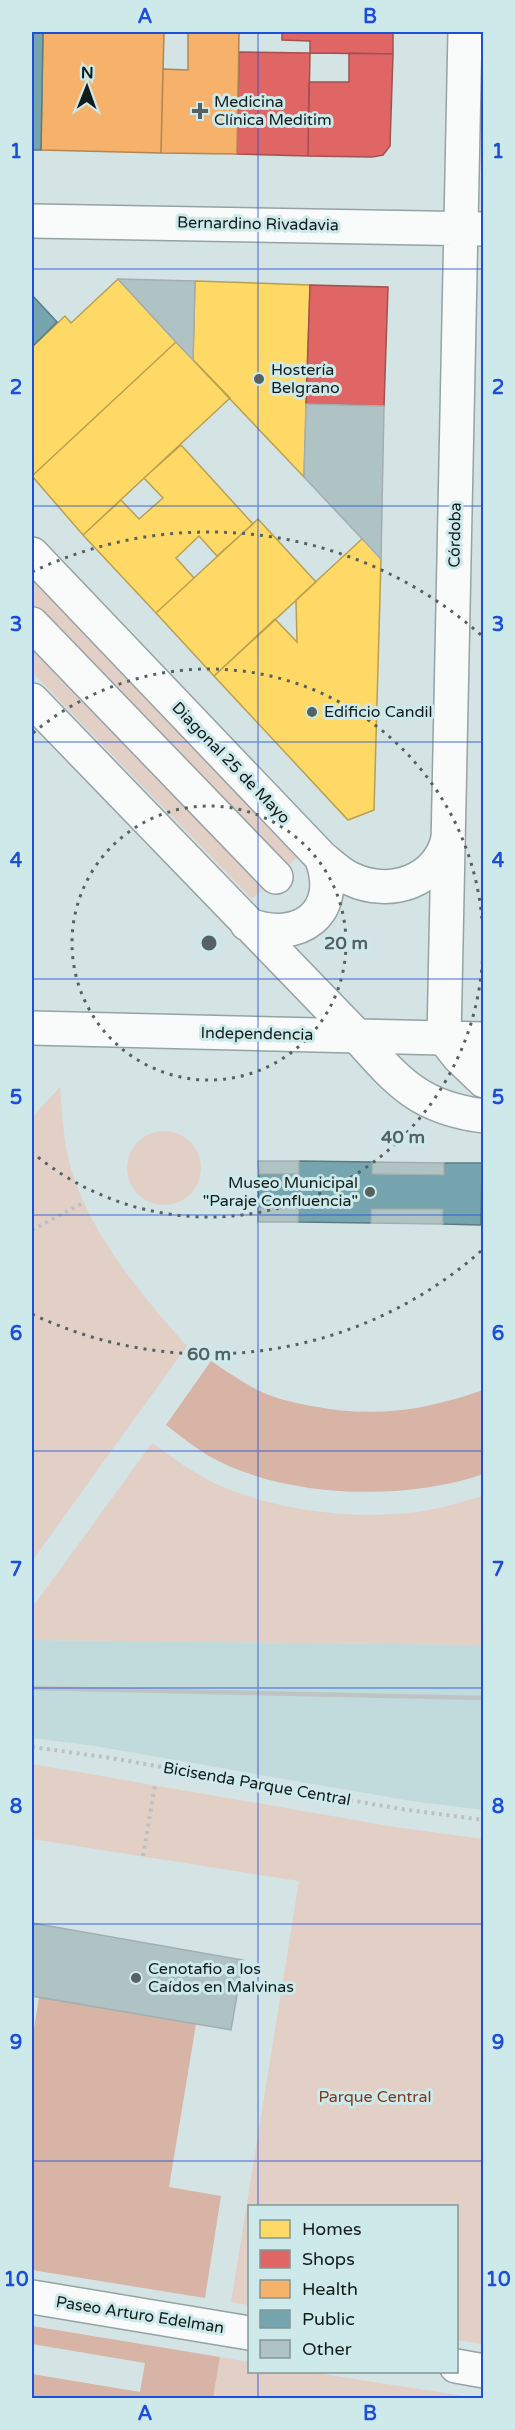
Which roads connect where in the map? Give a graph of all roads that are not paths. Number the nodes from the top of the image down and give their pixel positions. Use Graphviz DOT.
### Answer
graph roads {
  1 [pos="465,32"];
  2 [pos="32,220"];
  3 [pos="472,228"];
  4 [pos="32,554"];
  5 [pos="32,624"];
  6 [pos="32,700"];
  7 [pos="448,839"];
  8 [pos="321,856"];
  9 [pos="276,877"];
  10 [pos="247,924"];
  11 [pos="32,1028"];
  12 [pos="357,1036"];
  13 [pos="444,1038"];
  14 [pos="483,1039"];
  15 [pos="483,1081"];
  16 [pos="483,1116"];
  17 [pos="32,2297"];
  18 [pos="248,2333"];
  19 [pos="458,2366"];
  20 [pos="483,2371"];
  1 -- 3 [label="street, Córdoba"];
  2 -- 3 [label="street, Bernardino Rivadavia"];
  3 -- 7 [label="street, Córdoba"];
  4 -- 8 [label="street, Diagonal 25 de Mayo"];
  5 -- 9 [label="street"];
  6 -- 10 [label="street"];
  7 -- 8 [label="street, Diagonal 25 de Mayo"];
  7 -- 13 [label="street, Córdoba"];
  8 -- 10 [label="street"];
  10 -- 12 [label="street"];
  11 -- 12 [label="street, Independencia"];
  12 -- 13 [label="street, Independencia"];
  12 -- 16 [label="street"];
  13 -- 14 [label="street, Independencia"];
  13 -- 15 [label="street"];
  17 -- 18 [label="street, Paseo Arturo Edelman"];
  19 -- 20 [label="street"];
}
